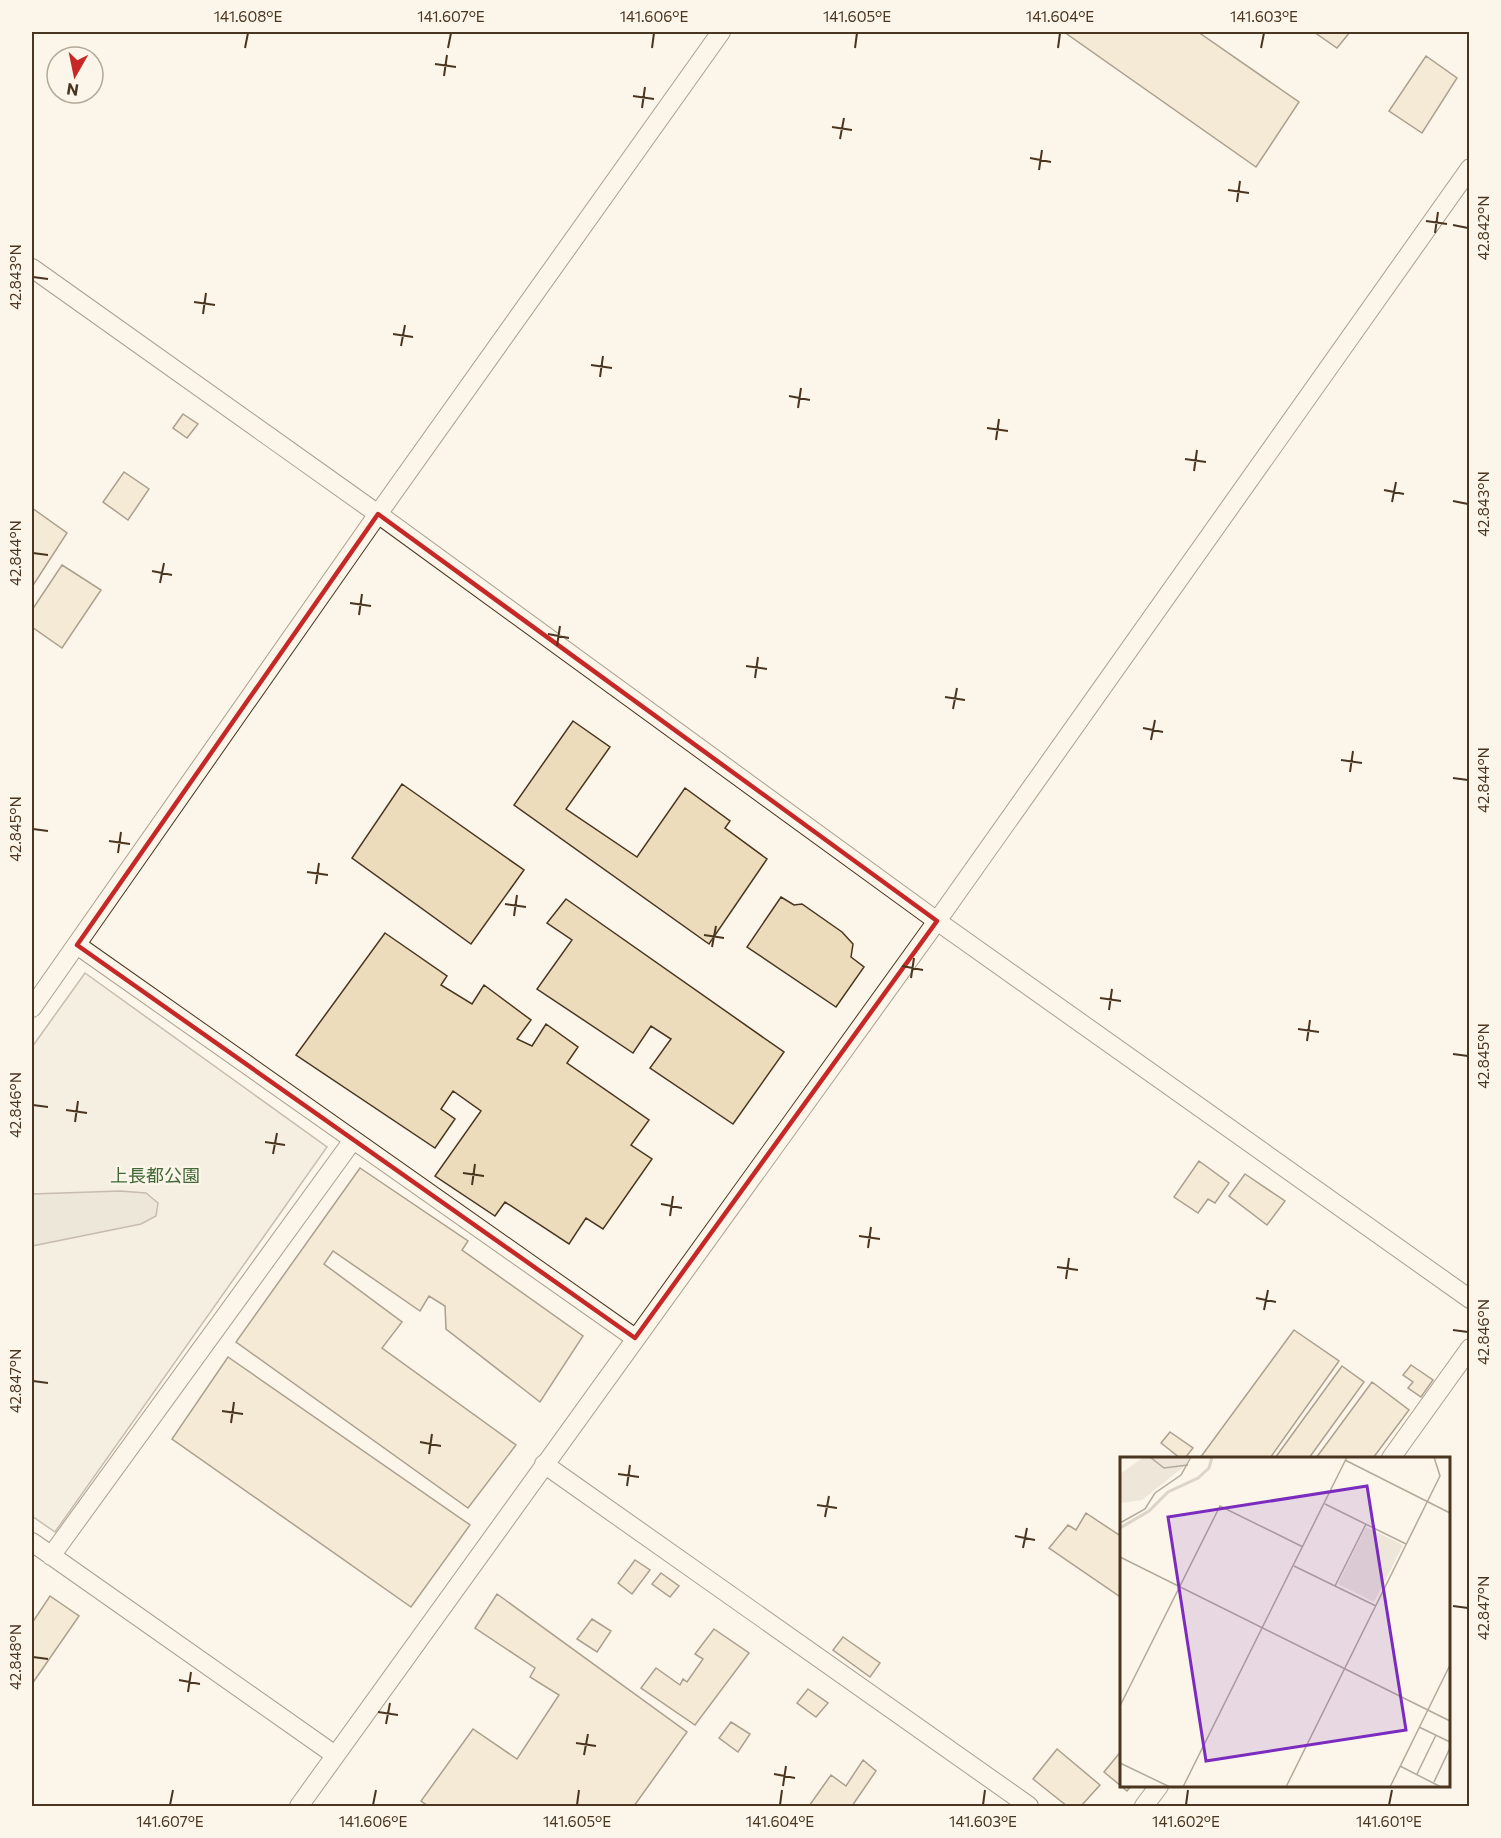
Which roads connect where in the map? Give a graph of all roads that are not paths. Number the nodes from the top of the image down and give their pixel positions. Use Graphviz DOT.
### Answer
graph roads {
  1 [pos="721,32"];
  2 [pos="1470,168"];
  3 [pos="32,268"];
  4 [pos="378,514"];
  5 [pos="937,921"];
  6 [pos="77,945"];
  7 [pos="32,1008"];
  8 [pos="353,1140"];
  9 [pos="1470,1299"];
  10 [pos="635,1338"];
  11 [pos="1470,1348"];
  12 [pos="1392,1457"];
  13 [pos="544,1464"];
  14 [pos="32,1542"];
  15 [pos="51,1556"];
  16 [pos="335,1755"];
  17 [pos="1158,1787"];
  18 [pos="299,1806"];
  19 [pos="1029,1806"];
  20 [pos="1144,1806"];
  1 -- 4 [label="street"];
  2 -- 5 [label="street"];
  3 -- 4 [label="street"];
  4 -- 5 [label="street"];
  4 -- 6 [label="street"];
  5 -- 9 [label="street"];
  5 -- 10 [label="street"];
  6 -- 7 [label="street"];
  6 -- 8 [label="street"];
  8 -- 10 [label="street"];
  8 -- 15 [label="street"];
  10 -- 13 [label="street"];
  11 -- 12 [label="street"];
  13 -- 16 [label="street"];
  13 -- 19 [label="street"];
  14 -- 15 [label="street"];
  15 -- 16 [label="street"];
  16 -- 18 [label="street"];
  17 -- 20 [label="street"];
}
